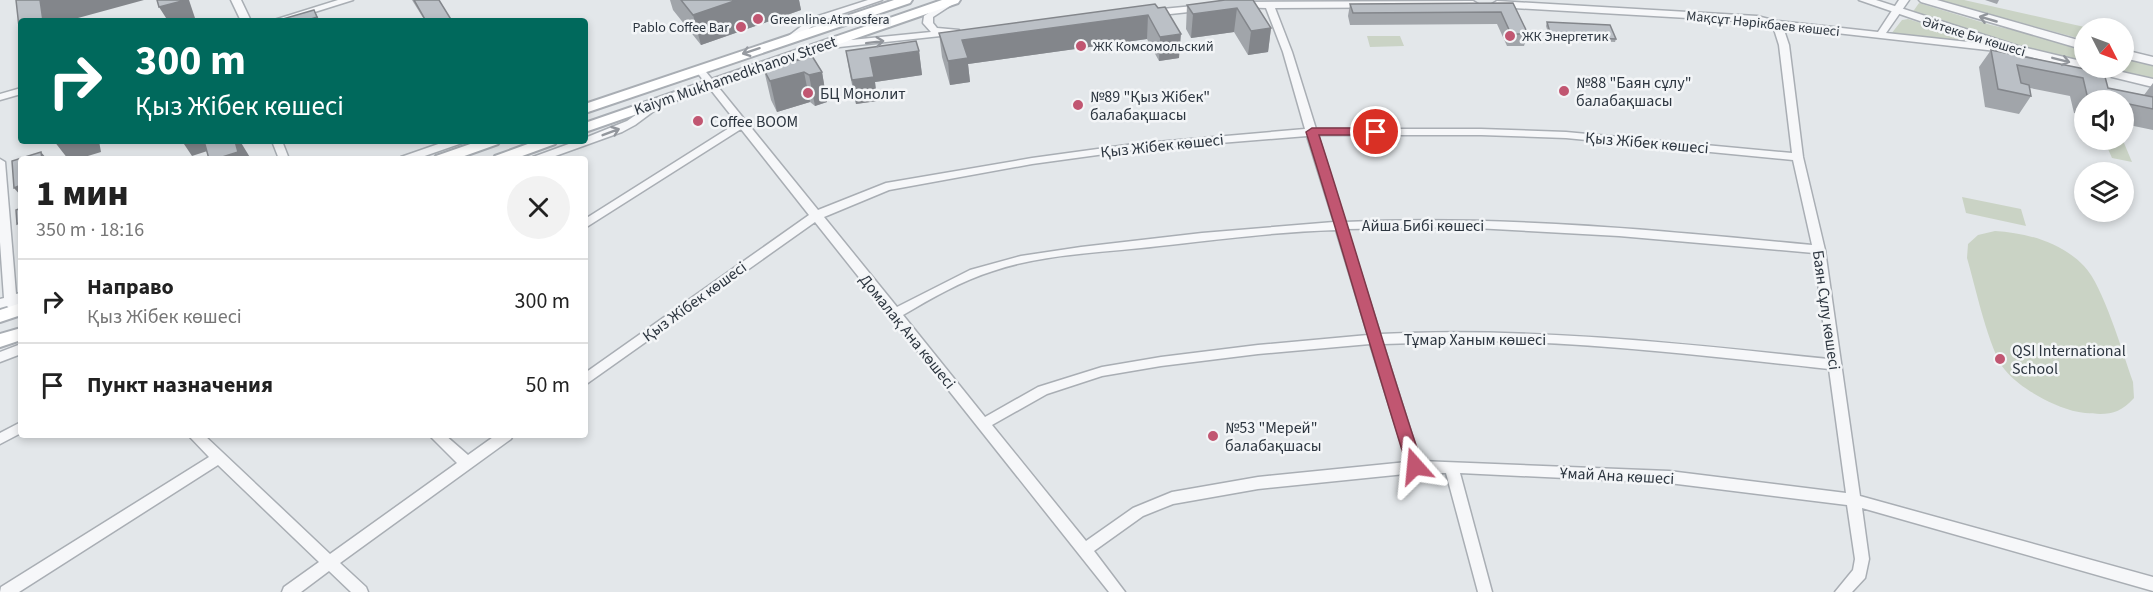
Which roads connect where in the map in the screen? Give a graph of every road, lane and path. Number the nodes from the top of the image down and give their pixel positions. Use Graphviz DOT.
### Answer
graph roads {
  1 [pos="236,0"];
  2 [pos="348,0"];
  3 [pos="877,0"];
  4 [pos="906,0"];
  5 [pos="954,0"];
  6 [pos="1865,0"];
  7 [pos="1904,0"];
  8 [pos="1925,0"];
  9 [pos="1269,4"];
  10 [pos="1896,12"];
  11 [pos="1138,14"];
  12 [pos="245,18"];
  13 [pos="286,18"];
  14 [pos="1777,24"];
  15 [pos="971,30"];
  16 [pos="946,33"];
  17 [pos="1881,34"];
  18 [pos="791,38"];
  19 [pos="2074,43"];
  20 [pos="817,46"];
  21 [pos="2026,52"];
  22 [pos="2134,56"];
  23 [pos="2153,61"];
  24 [pos="2074,63"];
  25 [pos="699,69"];
  26 [pos="2134,78"];
  27 [pos="2153,82"];
  28 [pos="710,83"];
  29 [pos="18,92"];
  30 [pos="0,97"];
  31 [pos="662,100"];
  32 [pos="588,108"];
  33 [pos="742,124"];
  34 [pos="588,127"];
  35 [pos="1312,132"];
  36 [pos="588,141"];
  37 [pos="449,144"];
  38 [pos="484,144"];
  39 [pos="542,144"];
  40 [pos="546,144"];
  41 [pos="579,144"];
  42 [pos="414,156"];
  43 [pos="450,156"];
  44 [pos="508,156"];
  45 [pos="532,156"];
  46 [pos="545,156"];
  47 [pos="1798,157"];
  48 [pos="0,162"];
  49 [pos="815,216"];
  50 [pos="588,222"];
  51 [pos="1342,225"];
  52 [pos="1819,250"];
  53 [pos="4,261"];
  54 [pos="15,305"];
  55 [pos="895,314"];
  56 [pos="0,316"];
  57 [pos="18,335"];
  58 [pos="1374,340"];
  59 [pos="0,341"];
  60 [pos="18,350"];
  61 [pos="0,357"];
  62 [pos="1835,365"];
  63 [pos="588,378"];
  64 [pos="984,424"];
  65 [pos="18,429"];
  66 [pos="198,438"];
  67 [pos="439,438"];
  68 [pos="502,438"];
  69 [pos="0,439"];
  70 [pos="218,458"];
  71 [pos="466,463"];
  72 [pos="1415,466"];
  73 [pos="1451,467"];
  74 [pos="1855,500"];
  75 [pos="1084,549"];
  76 [pos="330,562"];
  77 [pos="2153,584"];
  78 [pos="1850,590"];
  79 [pos="6,592"];
  80 [pos="289,592"];
  81 [pos="361,592"];
  82 [pos="1118,592"];
  83 [pos="1485,592"];
  1 -- 12 [label="street"];
  2 -- 13 [label="street"];
  3 -- 18 [label="street"];
  4 -- 18 [label="main road, Kaiym Mukhamedkhanov Street"];
  5 -- 16 [label="street"];
  5 -- 20 [label="main road, Kaiym Mukhamedkhanov Street"];
  6 -- 10 [label="street, Әйтеке Би көшесі"];
  7 -- 10 [label="street"];
  19 -- 8 [label="street, Әйтеке Би көшесі, one-way"];
  9 -- 11 [label="street, Мақсұт Нәрікбаев көшесі"];
  9 -- 14 [label="street, Мақсұт Нәрікбаев көшесі"];
  9 -- 35 [label="street"];
  10 -- 17 [label="street"];
  10 -- 21 [label="street, Әйтеке Би көшесі"];
  14 -- 17 [label="street, Мақсұт Нәрікбаев көшесі"];
  14 -- 47 [label="street, Баян Сұлу көшесі"];
  15 -- 16 [label="street"];
  20 -- 16 [label="street, one-way"];
  17 -- 21 [label="street, Мақсұт Нәрікбаев көшесі"];
  18 -- 25 [label="main road, Kaiym Mukhamedkhanov Street, one-way"];
  20 -- 28 [label="main road, Kaiym Mukhamedkhanov Street"];
  21 -- 24 [label="street, Әйтеке Би көшесі, one-way"];
  22 -- 23 [label="street"];
  25 -- 28 [label="street, Домалақ Ана көшесі"];
  25 -- 32 [label="main road, Kaiym Mukhamedkhanov Street"];
  26 -- 27 [label="street"];
  28 -- 31 [label="main road, Kaiym Mukhamedkhanov Street"];
  28 -- 33 [label="street, Домалақ Ана көшесі"];
  29 -- 30 [label="street"];
  31 -- 34 [label="main road, Kaiym Mukhamedkhanov Street"];
  36 -- 31 [label="street, one-way"];
  33 -- 49 [label="street, Домалақ Ана көшесі"];
  33 -- 50 [label="street"];
  35 -- 47 [label="street, Қыз Жібек көшесі"];
  35 -- 49 [label="street, Қыз Жібек көшесі"];
  35 -- 51 [label="street"];
  37 -- 42 [label="street"];
  38 -- 43 [label="main road"];
  39 -- 44 [label="main road"];
  40 -- 45 [label="main road"];
  46 -- 41 [label="street, one-way"];
  47 -- 52 [label="street, Баян Сұлу көшесі"];
  48 -- 53 [label="street"];
  49 -- 55 [label="street, Домалақ Ана көшесі"];
  49 -- 63 [label="street, Қыз Жібек көшесі"];
  51 -- 52 [label="street, Айша Бибі көшесі"];
  51 -- 55 [label="street, Айша Бибі көшесі"];
  51 -- 58 [label="street"];
  52 -- 62 [label="street, Баян Сұлу көшесі"];
  53 -- 54 [label="street"];
  54 -- 56 [label="main road"];
  55 -- 64 [label="street, Домалақ Ана көшесі"];
  57 -- 59 [label="main road"];
  58 -- 62 [label="street, Тұмар Ханым көшесі"];
  58 -- 64 [label="street, Тұмар Ханым көшесі"];
  58 -- 72 [label="street"];
  60 -- 61 [label="street"];
  62 -- 74 [label="street, Баян Сұлу көшесі"];
  64 -- 75 [label="street, Домалақ Ана көшесі"];
  65 -- 69 [label="street"];
  66 -- 70 [label="street"];
  67 -- 71 [label="street"];
  68 -- 71 [label="street"];
  70 -- 76 [label="street"];
  70 -- 79 [label="street"];
  71 -- 76 [label="street"];
  72 -- 73 [label="street, Ұмай Ана көшесі"];
  72 -- 75 [label="street, Ұмай Ана көшесі"];
  73 -- 74 [label="street, Ұмай Ана көшесі"];
  73 -- 83 [label="street"];
  74 -- 77 [label="street, Ұмай Ана көшесі"];
  74 -- 78 [label="street, Баян Сұлу көшесі"];
  75 -- 82 [label="street, Домалақ Ана көшесі"];
  76 -- 80 [label="street"];
  76 -- 81 [label="street"];
}
